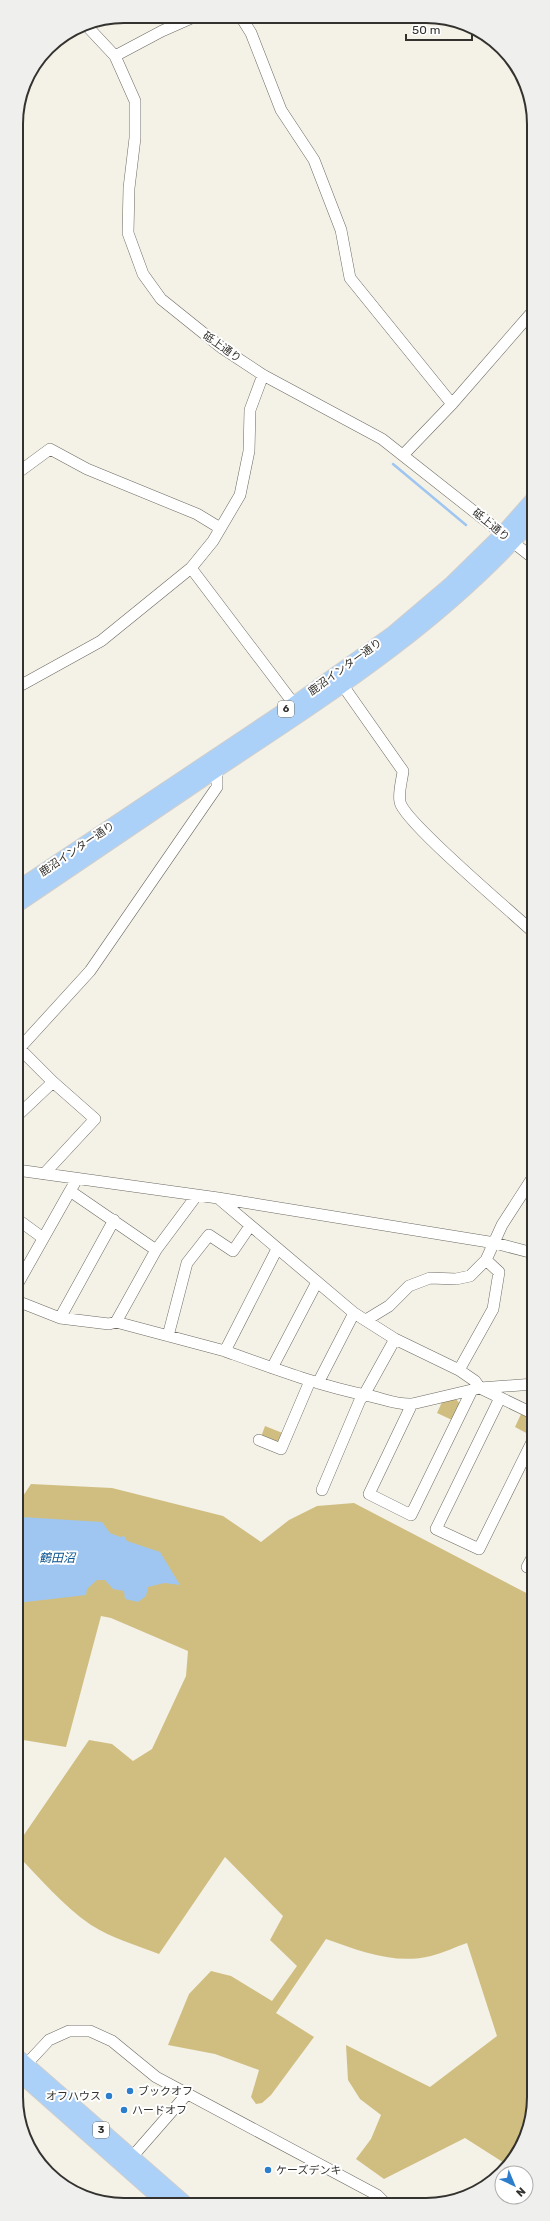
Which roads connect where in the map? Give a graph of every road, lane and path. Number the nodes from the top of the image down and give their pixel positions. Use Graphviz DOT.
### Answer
graph roads {
  1 [pos="180,23"];
  2 [pos="245,23"];
  3 [pos="89,29"];
  4 [pos="115,56"];
  5 [pos="527,318"];
  6 [pos="263,375"];
  7 [pos="452,404"];
  8 [pos="404,454"];
  9 [pos="23,469"];
  10 [pos="527,506"];
  11 [pos="527,527"];
  12 [pos="220,528"];
  13 [pos="502,534"];
  14 [pos="513,543"];
  15 [pos="527,554"];
  16 [pos="191,568"];
  17 [pos="339,680"];
  18 [pos="23,684"];
  19 [pos="294,704"];
  20 [pos="214,764"];
  21 [pos="23,887"];
  22 [pos="527,927"];
  23 [pos="23,1044"];
  24 [pos="23,1054"];
  25 [pos="53,1082"];
  26 [pos="23,1110"];
  27 [pos="23,1171"];
  28 [pos="44,1174"];
  29 [pos="77,1179"];
  30 [pos="527,1186"];
  31 [pos="70,1191"];
  32 [pos="197,1196"];
  33 [pos="218,1198"];
  34 [pos="114,1220"];
  35 [pos="23,1224"];
  36 [pos="250,1226"];
  37 [pos="43,1238"];
  38 [pos="495,1243"];
  39 [pos="277,1249"];
  40 [pos="156,1250"];
  41 [pos="527,1251"];
  42 [pos="486,1260"];
  43 [pos="23,1274"];
  44 [pos="316,1282"];
  45 [pos="23,1303"];
  46 [pos="354,1313"];
  47 [pos="60,1318"];
  48 [pos="366,1320"];
  49 [pos="116,1322"];
  50 [pos="168,1336"];
  51 [pos="395,1339"];
  52 [pos="225,1351"];
  53 [pos="272,1368"];
  54 [pos="459,1370"];
  55 [pos="314,1382"];
  56 [pos="527,1385"];
  57 [pos="476,1389"];
  58 [pos="364,1396"];
  59 [pos="500,1398"];
  60 [pos="412,1404"];
  61 [pos="527,1411"];
  62 [pos="258,1440"];
  63 [pos="527,1452"];
  64 [pos="322,1490"];
  65 [pos="23,2064"];
  66 [pos="23,2071"];
  67 [pos="23,2072"];
  68 [pos="187,2094"];
  69 [pos="132,2157"];
  70 [pos="160,2198"];
  71 [pos="179,2198"];
  72 [pos="380,2198"];
  1 -- 4 [label="street"];
  2 -- 7 [label="street"];
  3 -- 4 [label="street, 砥上通り"];
  4 -- 6 [label="street, 砥上通り"];
  5 -- 7 [label="street"];
  6 -- 8 [label="street, 砥上通り"];
  6 -- 12 [label="street"];
  7 -- 8 [label="street"];
  8 -- 13 [label="street, 砥上通り"];
  9 -- 12 [label="street"];
  10 -- 13 [label="main road, 鹿沼インター通り / 6"];
  11 -- 14 [label="main road, 鹿沼インター通り / 6"];
  12 -- 16 [label="street"];
  13 -- 14 [label="street, 砥上通り"];
  13 -- 17 [label="main road, 鹿沼インター通り / 6"];
  14 -- 15 [label="street, 砥上通り"];
  14 -- 17 [label="main road, 鹿沼インター通り / 6"];
  16 -- 18 [label="street"];
  16 -- 19 [label="street"];
  17 -- 19 [label="main road, 鹿沼インター通り / 6"];
  17 -- 20 [label="main road, 鹿沼インター通り / 6"];
  17 -- 22 [label="street"];
  19 -- 20 [label="main road, 鹿沼インター通り / 6"];
  20 -- 21 [label="main road, 鹿沼インター通り / 6"];
  20 -- 23 [label="street"];
  24 -- 25 [label="street"];
  25 -- 26 [label="street"];
  25 -- 28 [label="street"];
  27 -- 28 [label="street"];
  28 -- 29 [label="street"];
  29 -- 31 [label="street"];
  29 -- 32 [label="street"];
  30 -- 38 [label="street"];
  31 -- 34 [label="street"];
  31 -- 37 [label="street"];
  32 -- 33 [label="street"];
  32 -- 40 [label="street"];
  33 -- 36 [label="street"];
  33 -- 38 [label="street"];
  34 -- 40 [label="street"];
  34 -- 47 [label="street"];
  35 -- 37 [label="street"];
  36 -- 39 [label="street"];
  36 -- 50 [label="street"];
  37 -- 43 [label="street"];
  38 -- 41 [label="street"];
  38 -- 42 [label="street"];
  39 -- 44 [label="street"];
  39 -- 52 [label="street"];
  40 -- 49 [label="street"];
  42 -- 48 [label="street"];
  42 -- 54 [label="street"];
  44 -- 46 [label="street"];
  44 -- 53 [label="street"];
  45 -- 47 [label="street"];
  46 -- 48 [label="street"];
  46 -- 55 [label="street"];
  47 -- 49 [label="street"];
  48 -- 51 [label="street"];
  49 -- 50 [label="street"];
  50 -- 52 [label="street"];
  51 -- 54 [label="street"];
  51 -- 58 [label="street"];
  52 -- 53 [label="street"];
  53 -- 55 [label="street"];
  54 -- 57 [label="street"];
  55 -- 58 [label="street"];
  55 -- 62 [label="street"];
  56 -- 57 [label="street"];
  57 -- 59 [label="street"];
  57 -- 60 [label="street"];
  57 -- 60 [label="street"];
  58 -- 60 [label="street"];
  58 -- 64 [label="street"];
  59 -- 61 [label="street"];
  59 -- 63 [label="street"];
  65 -- 68 [label="street"];
  66 -- 69 [label="main road, 3"];
  67 -- 70 [label="main road, 3"];
  68 -- 69 [label="street"];
  68 -- 72 [label="street"];
  69 -- 71 [label="main road, 3"];
}
